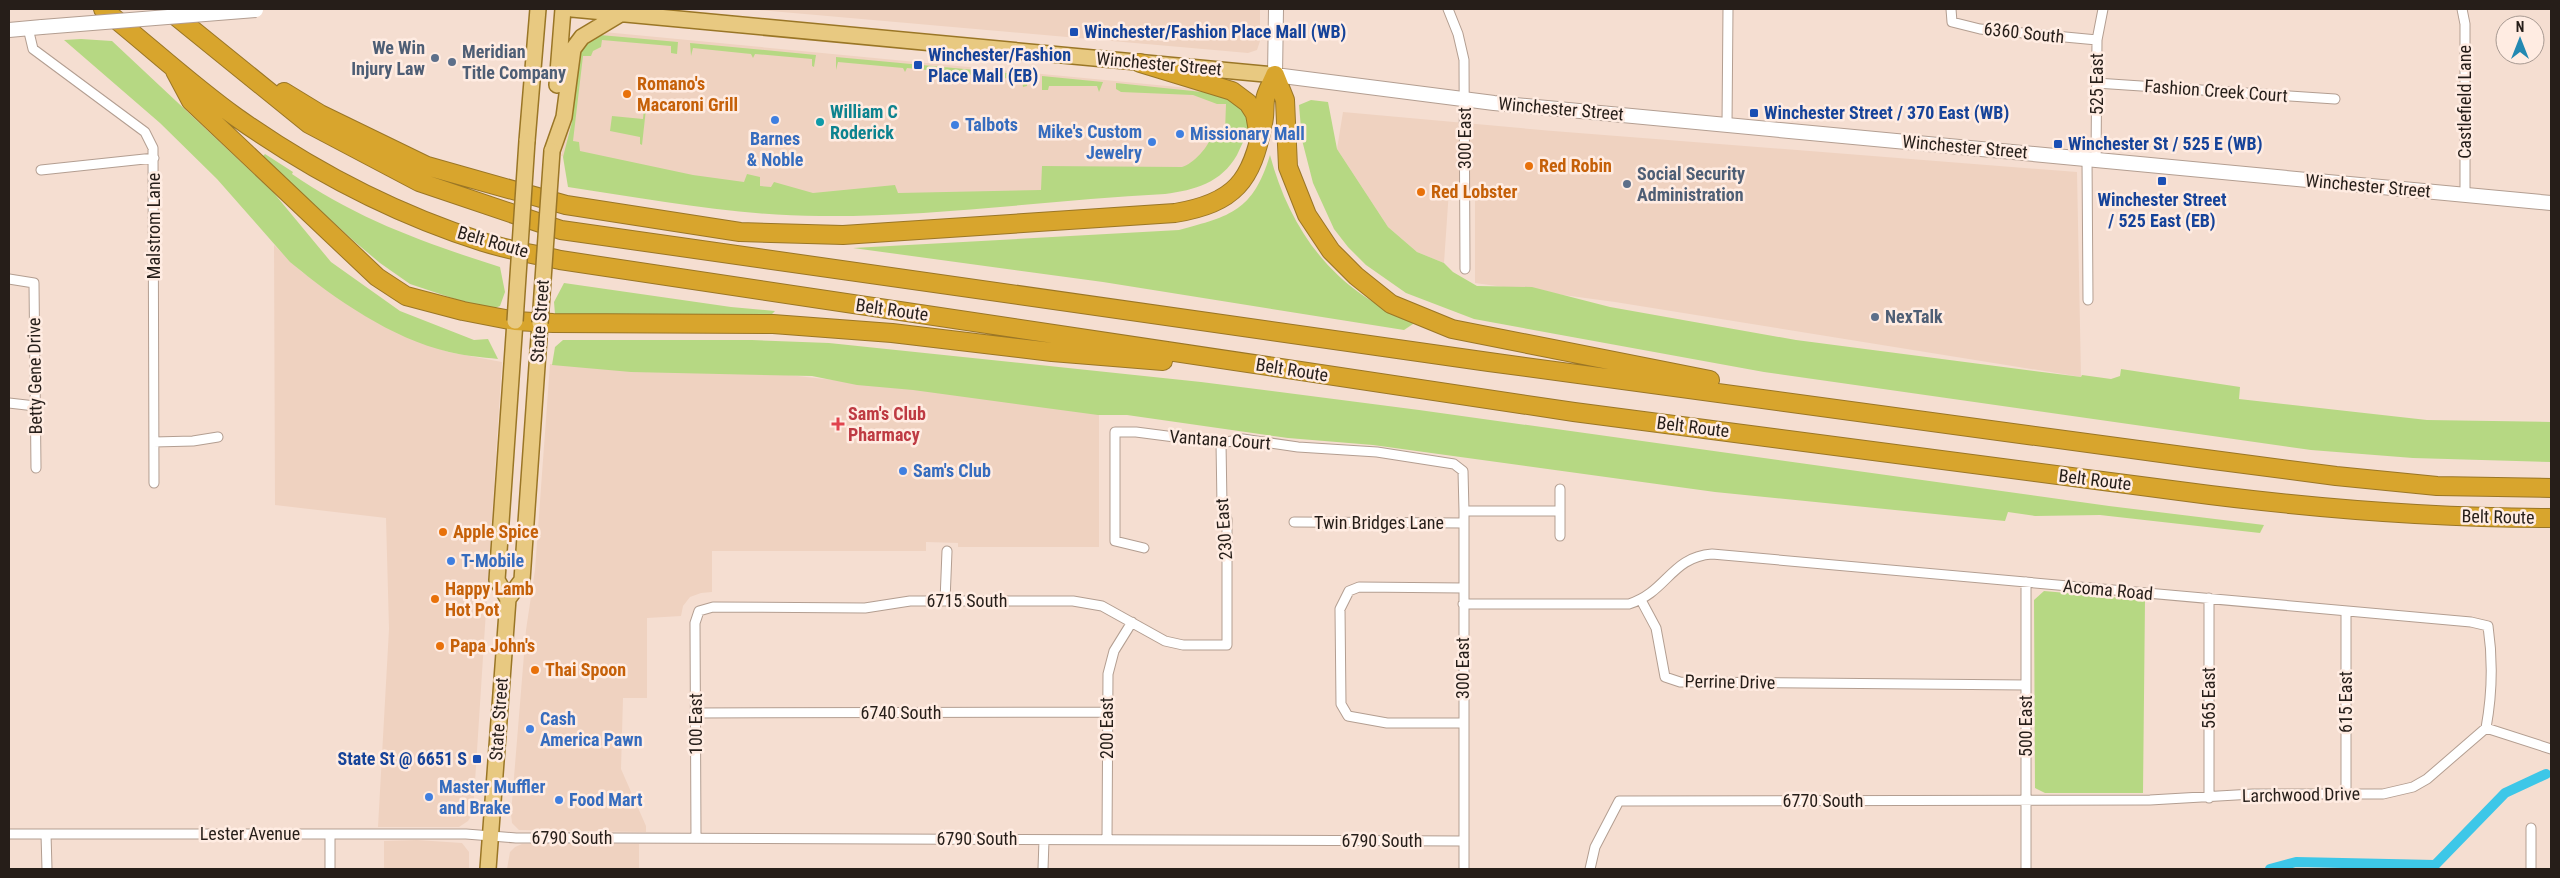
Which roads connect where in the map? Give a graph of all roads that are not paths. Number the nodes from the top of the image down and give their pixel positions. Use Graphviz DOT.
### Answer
graph roads {
  1 [pos="103,9"];
  2 [pos="167,9"];
  3 [pos="261,9"];
  4 [pos="538,9"];
  5 [pos="564,9"];
  6 [pos="572,9"];
  7 [pos="1276,9"];
  8 [pos="1448,9"];
  9 [pos="1728,9"];
  10 [pos="1951,9"];
  11 [pos="2103,9"];
  12 [pos="2462,9"];
  13 [pos="622,13"];
  14 [pos="35,28"];
  15 [pos="9,30"];
  16 [pos="2097,40"];
  17 [pos="228,58"];
  18 [pos="1140,63"];
  19 [pos="172,64"];
  20 [pos="1275,75"];
  21 [pos="2096,84"];
  22 [pos="2335,99"];
  23 [pos="1465,100"];
  24 [pos="1727,124"];
  25 [pos="1259,141"];
  26 [pos="552,151"];
  27 [pos="154,158"];
  28 [pos="2092,159"];
  29 [pos="41,170"];
  30 [pos="2465,195"];
  31 [pos="2551,203"];
  32 [pos="1465,269"];
  33 [pos="9,280"];
  34 [pos="2088,300"];
  35 [pos="515,321"];
  36 [pos="540,322"];
  37 [pos="1315,374"];
  38 [pos="9,403"];
  39 [pos="35,406"];
  40 [pos="1870,412"];
  41 [pos="218,437"];
  42 [pos="154,442"];
  43 [pos="1220,443"];
  44 [pos="36,468"];
  45 [pos="1461,468"];
  46 [pos="154,483"];
  47 [pos="2551,488"];
  48 [pos="1560,489"];
  49 [pos="1464,511"];
  50 [pos="1560,512"];
  51 [pos="2551,518"];
  52 [pos="1294,522"];
  53 [pos="1464,523"];
  54 [pos="1560,536"];
  55 [pos="1144,548"];
  56 [pos="947,551"];
  57 [pos="2026,582"];
  58 [pos="1463,588"];
  59 [pos="508,598"];
  60 [pos="2209,598"];
  61 [pos="1642,600"];
  62 [pos="945,601"];
  63 [pos="1463,604"];
  64 [pos="699,611"];
  65 [pos="2346,611"];
  66 [pos="1132,622"];
  67 [pos="1227,645"];
  68 [pos="2026,684"];
  69 [pos="1106,712"];
  70 [pos="696,713"];
  71 [pos="1462,724"];
  72 [pos="2486,728"];
  73 [pos="2551,749"];
  74 [pos="2346,794"];
  75 [pos="2209,798"];
  76 [pos="2026,800"];
  77 [pos="2531,828"];
  78 [pos="9,834"];
  79 [pos="46,834"];
  80 [pos="330,834"];
  81 [pos="490,836"];
  82 [pos="696,838"];
  83 [pos="1044,840"];
  84 [pos="1107,840"];
  85 [pos="1464,842"];
  86 [pos="47,869"];
  87 [pos="330,869"];
  88 [pos="488,869"];
  89 [pos="1043,869"];
  90 [pos="1464,869"];
  91 [pos="1590,869"];
  92 [pos="2026,869"];
  93 [pos="2531,869"];
  1 -- 19 [label="highway, Belt Route"];
  2 -- 17 [label="highway, Belt Route"];
  3 -- 14 [label="main road, bridge"];
  4 -- 35 [label="main road, State Street, bridge"];
  5 -- 26 [label="main road, State Street"];
  6 -- 13 [label="main road, Winchester Street"];
  7 -- 20 [label="main road"];
  8 -- 23 [label="street, 300 East"];
  9 -- 24 [label="street"];
  10 -- 16 [label="street, 6360 South"];
  11 -- 16 [label="street, 525 East"];
  12 -- 30 [label="street, Castlefield Lane"];
  13 -- 18 [label="main road, Winchester Street"];
  13 -- 26 [label="main road"];
  14 -- 15 [label="main road"];
  14 -- 27 [label="street, Malstrom Lane"];
  16 -- 21 [label="street, 525 East"];
  17 -- 25 [label="highway"];
  17 -- 40 [label="highway, Belt Route"];
  18 -- 20 [label="main road, Winchester Street"];
  18 -- 25 [label="highway"];
  19 -- 35 [label="highway"];
  19 -- 37 [label="highway, Belt Route"];
  20 -- 23 [label="main road, Winchester Street"];
  20 -- 25 [label="highway"];
  20 -- 40 [label="highway"];
  21 -- 22 [label="street, Fashion Creek Court"];
  21 -- 28 [label="street, 525 East"];
  23 -- 24 [label="main road, Winchester Street"];
  23 -- 32 [label="street, 300 East"];
  24 -- 28 [label="main road, Winchester Street"];
  26 -- 36 [label="main road, State Street, bridge"];
  27 -- 29 [label="street"];
  27 -- 42 [label="street, Malstrom Lane"];
  28 -- 30 [label="main road, Winchester Street"];
  28 -- 34 [label="street, 525 East"];
  30 -- 31 [label="main road, Winchester Street"];
  33 -- 39 [label="street, Betty Gene Drive"];
  35 -- 36 [label="highway"];
  35 -- 59 [label="main road, State Street"];
  36 -- 37 [label="highway"];
  36 -- 59 [label="main road, State Street"];
  37 -- 51 [label="highway, Belt Route"];
  38 -- 39 [label="street"];
  39 -- 44 [label="street, Betty Gene Drive"];
  40 -- 47 [label="highway, Belt Route"];
  41 -- 42 [label="street"];
  42 -- 46 [label="street, Malstrom Lane"];
  43 -- 45 [label="street, Vantana Court"];
  43 -- 55 [label="street, Vantana Court"];
  43 -- 67 [label="street, 230 East"];
  45 -- 49 [label="street, 300 East"];
  48 -- 50 [label="street"];
  49 -- 50 [label="street"];
  49 -- 53 [label="street, 300 East"];
  50 -- 54 [label="street"];
  52 -- 53 [label="street, Twin Bridges Lane"];
  53 -- 58 [label="street, 300 East"];
  56 -- 62 [label="street"];
  57 -- 60 [label="street, Acoma Road"];
  57 -- 61 [label="street, Acoma Road"];
  57 -- 68 [label="street, 500 East"];
  58 -- 63 [label="street, 300 East"];
  58 -- 71 [label="street"];
  59 -- 81 [label="main road, State Street"];
  60 -- 65 [label="street, Acoma Road"];
  60 -- 75 [label="street, 565 East"];
  61 -- 63 [label="street"];
  61 -- 68 [label="street, Perrine Drive"];
  62 -- 64 [label="street, 6715 South"];
  62 -- 66 [label="street, 6715 South"];
  63 -- 71 [label="street, 300 East"];
  64 -- 70 [label="street, 100 East"];
  65 -- 72 [label="street, Acoma Road"];
  65 -- 74 [label="street, 615 East"];
  66 -- 67 [label="street, 6715 South"];
  66 -- 69 [label="street, 200 East"];
  68 -- 76 [label="street, 500 East"];
  69 -- 70 [label="street, 6740 South"];
  69 -- 84 [label="street, 200 East"];
  70 -- 82 [label="street, 100 East"];
  71 -- 85 [label="street, 300 East"];
  72 -- 73 [label="street"];
  72 -- 74 [label="street, Larchwood Drive"];
  74 -- 75 [label="street, Larchwood Drive"];
  75 -- 76 [label="street, Larchwood Drive"];
  76 -- 91 [label="street, 6770 South"];
  76 -- 92 [label="street, 500 East"];
  77 -- 93 [label="street"];
  78 -- 79 [label="street, Lester Avenue"];
  79 -- 80 [label="street, Lester Avenue"];
  79 -- 86 [label="street"];
  80 -- 81 [label="street, Lester Avenue"];
  80 -- 87 [label="street"];
  81 -- 82 [label="street, 6790 South"];
  81 -- 88 [label="main road, State Street"];
  82 -- 83 [label="street, 6790 South"];
  83 -- 84 [label="street, 6790 South"];
  83 -- 89 [label="street"];
  84 -- 85 [label="street, 6790 South"];
  85 -- 90 [label="street, 300 East"];
}
